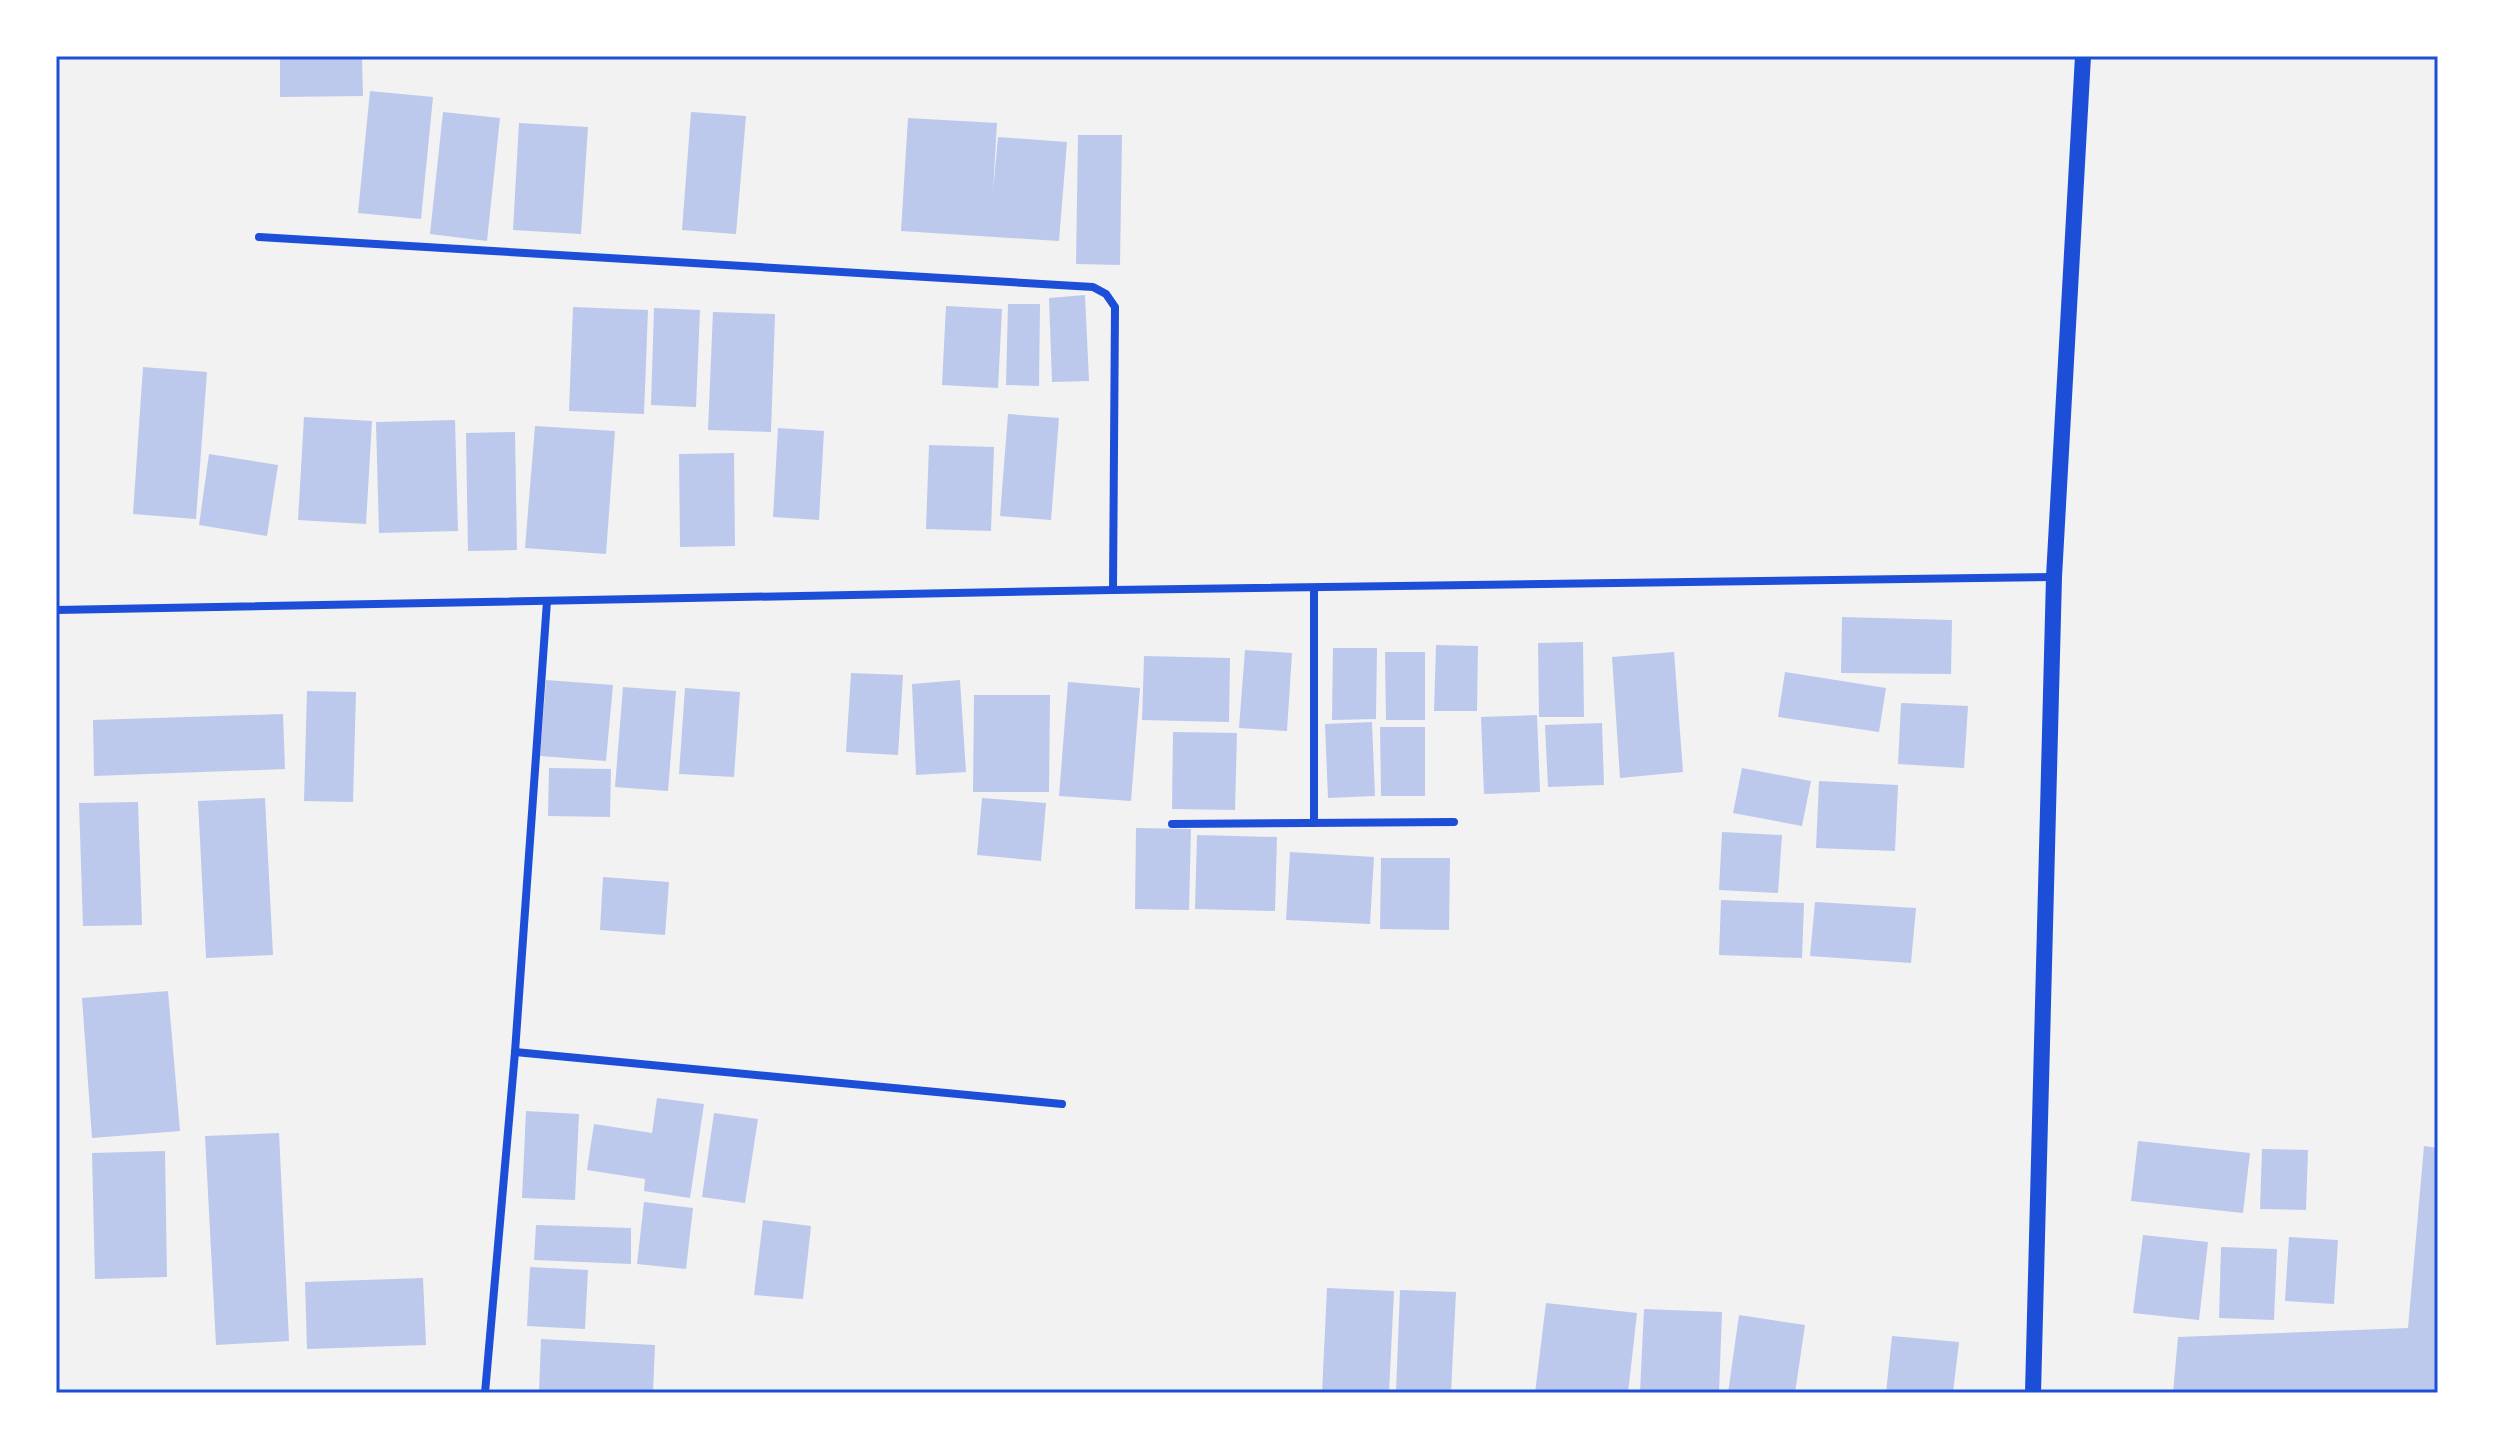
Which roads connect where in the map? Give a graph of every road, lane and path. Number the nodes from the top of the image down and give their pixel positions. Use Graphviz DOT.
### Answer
graph roads {
  1 [pos="2083,56"];
  2 [pos="259,237"];
  3 [pos="2054,577"];
  4 [pos="1314,588"];
  5 [pos="1113,590"];
  6 [pos="547,601"];
  7 [pos="56,610"];
  8 [pos="1454,822"];
  9 [pos="1314,823"];
  10 [pos="1172,824"];
  11 [pos="515,1052"];
  12 [pos="1062,1104"];
  13 [pos="485,1393"];
  14 [pos="2033,1393"];
  1 -- 3 [label="main road"];
  2 -- 5 [label="street"];
  3 -- 4 [label="street"];
  3 -- 14 [label="main road"];
  4 -- 5 [label="street"];
  4 -- 9 [label="street"];
  5 -- 6 [label="street"];
  6 -- 7 [label="street"];
  6 -- 11 [label="street"];
  8 -- 9 [label="street"];
  9 -- 10 [label="street"];
  11 -- 12 [label="street"];
  11 -- 13 [label="street"];
}
